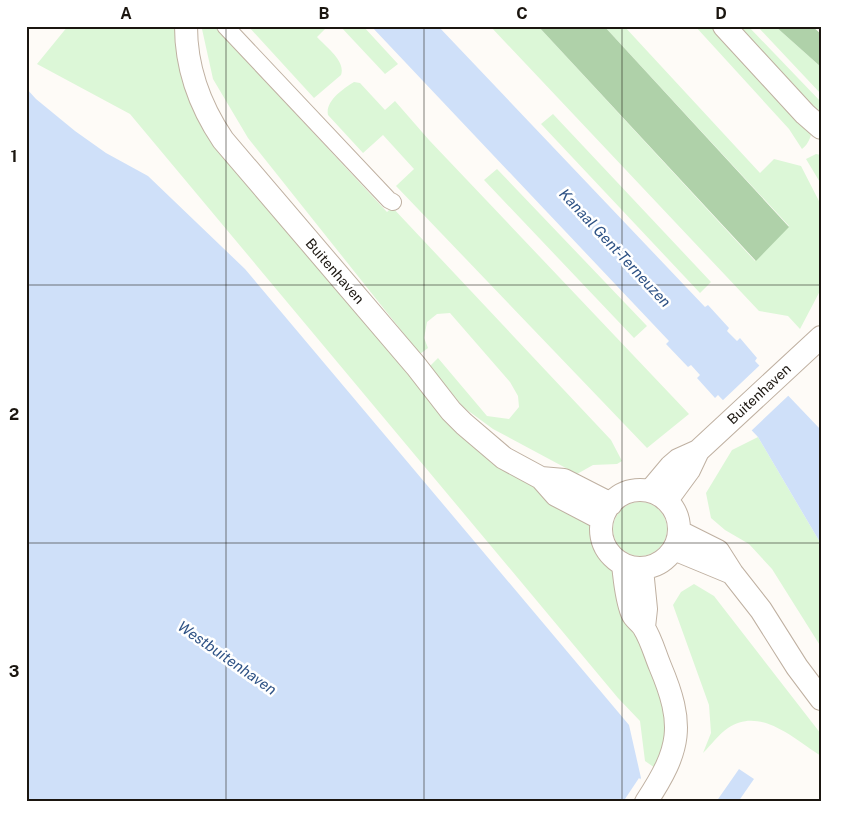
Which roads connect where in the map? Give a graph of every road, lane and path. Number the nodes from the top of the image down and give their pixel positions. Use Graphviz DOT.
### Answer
graph roads {
  1 [pos="186,26"];
  2 [pos="225,26"];
  3 [pos="724,26"];
  4 [pos="813,121"];
  5 [pos="821,137"];
  6 [pos="393,202"];
  7 [pos="821,337"];
  8 [pos="659,496"];
  9 [pos="607,511"];
  10 [pos="677,541"];
  11 [pos="632,567"];
  12 [pos="821,699"];
  13 [pos="650,795"];
  1 -- 9 [label="main road, Buitenhaven"];
  2 -- 6 [label="street"];
  3 -- 4 [label="main road"];
  4 -- 5 [label="main road"];
  7 -- 8 [label="main road, Buitenhaven"];
  8 -- 9 [label="main road"];
  8 -- 10 [label="main road"];
  9 -- 11 [label="main road"];
  10 -- 11 [label="main road"];
  10 -- 12 [label="main road"];
  11 -- 13 [label="main road"];
}
